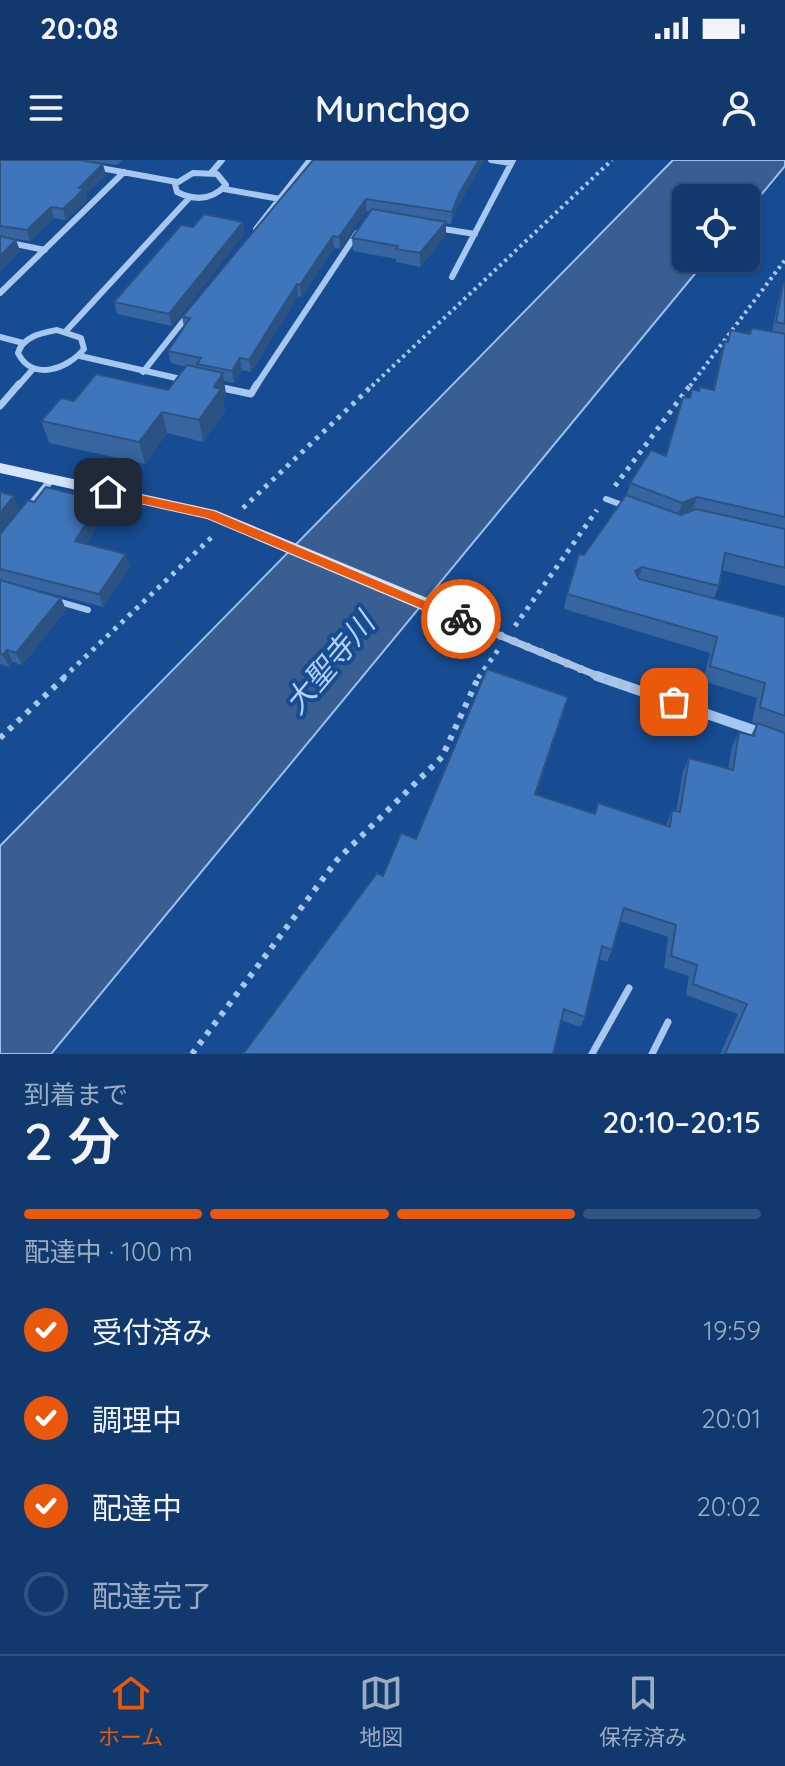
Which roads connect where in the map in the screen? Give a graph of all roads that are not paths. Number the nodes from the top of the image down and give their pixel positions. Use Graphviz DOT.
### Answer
graph roads {
  1 [pos="222,160"];
  2 [pos="310,160"];
  3 [pos="491,160"];
  4 [pos="512,162"];
  5 [pos="83,165"];
  6 [pos="124,172"];
  7 [pos="211,173"];
  8 [pos="177,182"];
  9 [pos="224,189"];
  10 [pos="189,198"];
  11 [pos="280,199"];
  12 [pos="430,226"];
  13 [pos="360,229"];
  14 [pos="475,234"];
  15 [pos="250,236"];
  16 [pos="0,241"];
  17 [pos="45,250"];
  18 [pos="452,277"];
  19 [pos="0,293"];
  20 [pos="192,310"];
  21 [pos="67,330"];
  22 [pos="0,337"];
  23 [pos="23,343"];
  24 [pos="80,356"];
  25 [pos="33,369"];
  26 [pos="143,372"];
  27 [pos="189,381"];
  28 [pos="205,384"];
  29 [pos="0,406"];
  30 [pos="0,468"];
  31 [pos="51,480"];
  32 [pos="606,499"];
  33 [pos="628,508"];
  34 [pos="26,512"];
  35 [pos="44,597"];
  36 [pos="88,610"];
  37 [pos="484,629"];
  38 [pos="778,739"];
  39 [pos="629,988"];
  40 [pos="668,1022"];
  41 [pos="592,1054"];
  42 [pos="652,1054"];
  1 -- 7 [label="street"];
  2 -- 11 [label="street"];
  3 -- 4 [label="street"];
  4 -- 14 [label="street"];
  5 -- 6 [label="street"];
  6 -- 8 [label="street"];
  6 -- 17 [label="street"];
  7 -- 8 [label="street"];
  7 -- 9 [label="street"];
  8 -- 10 [label="street"];
  9 -- 10 [label="street"];
  9 -- 11 [label="street"];
  10 -- 21 [label="street"];
  11 -- 15 [label="street"];
  12 -- 14 [label="street"];
  13 -- 28 [label="street"];
  14 -- 18 [label="street"];
  16 -- 17 [label="street"];
  17 -- 19 [label="street"];
  20 -- 26 [label="street"];
  21 -- 23 [label="street"];
  21 -- 24 [label="street"];
  22 -- 23 [label="street"];
  23 -- 25 [label="street"];
  24 -- 25 [label="street"];
  24 -- 26 [label="street"];
  25 -- 29 [label="street"];
  26 -- 27 [label="street"];
  30 -- 31 [label="street"];
  31 -- 34 [label="street"];
  31 -- 37 [label="street"];
  32 -- 33 [label="lane"];
  35 -- 36 [label="lane"];
  37 -- 38 [label="street"];
  39 -- 41 [label="lane"];
  40 -- 42 [label="lane"];
}
